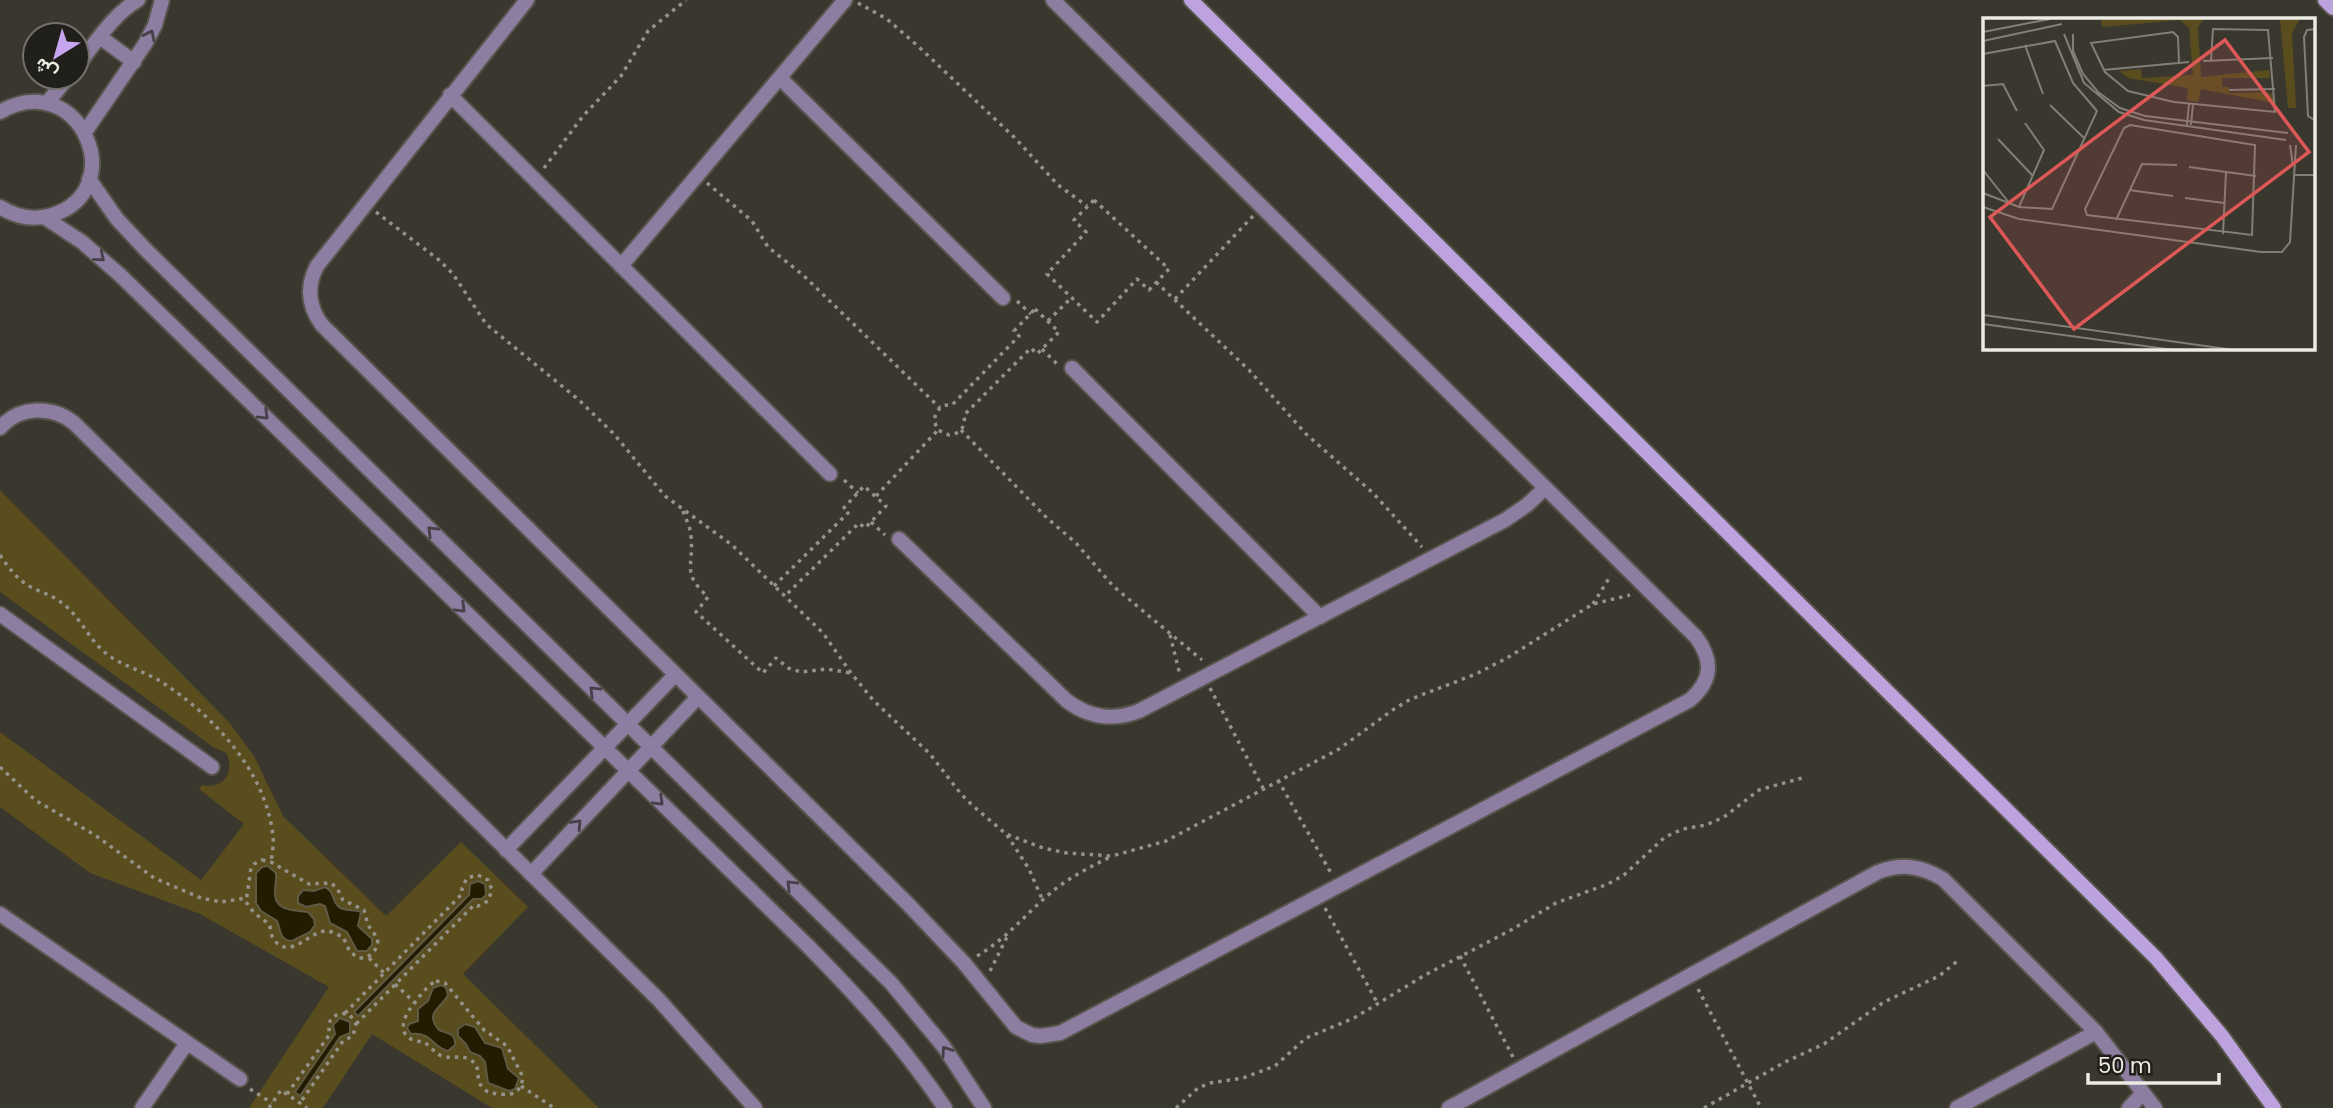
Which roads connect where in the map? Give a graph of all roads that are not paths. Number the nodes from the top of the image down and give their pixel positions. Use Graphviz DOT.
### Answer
graph roads {
  1 [pos="138,0"];
  2 [pos="162,0"];
  3 [pos="527,0"];
  4 [pos="845,0"];
  5 [pos="1053,0"];
  6 [pos="1191,0"];
  7 [pos="2325,0"];
  8 [pos="2333,8"];
  9 [pos="100,37"];
  10 [pos="91,48"];
  11 [pos="134,62"];
  12 [pos="780,78"];
  13 [pos="57,91"];
  14 [pos="450,95"];
  15 [pos="47,103"];
  16 [pos="4,105"];
  17 [pos="85,132"];
  18 [pos="89,179"];
  19 [pos="0,207"];
  20 [pos="44,217"];
  21 [pos="621,266"];
  22 [pos="1003,298"];
  23 [pos="1072,368"];
  24 [pos="0,428"];
  25 [pos="830,474"];
  26 [pos="1545,488"];
  27 [pos="899,539"];
  28 [pos="0,614"];
  29 [pos="1320,617"];
  30 [pos="675,675"];
  31 [pos="698,697"];
  32 [pos="628,724"];
  33 [pos="651,747"];
  34 [pos="604,748"];
  35 [pos="212,767"];
  36 [pos="628,771"];
  37 [pos="506,850"];
  38 [pos="531,874"];
  39 [pos="0,915"];
  40 [pos="2095,1032"];
  41 [pos="187,1044"];
  42 [pos="240,1079"];
  43 [pos="2143,1093"];
  44 [pos="142,1108"];
  45 [pos="755,1108"];
  46 [pos="945,1108"];
  47 [pos="984,1108"];
  48 [pos="1448,1108"];
  49 [pos="1958,1108"];
  50 [pos="2129,1108"];
  51 [pos="2155,1108"];
  52 [pos="2274,1108"];
  1 -- 9 [label="street"];
  11 -- 2 [label="street, one-way"];
  3 -- 14 [label="street"];
  4 -- 12 [label="street"];
  5 -- 26 [label="street"];
  6 -- 52 [label="main road"];
  7 -- 8 [label="main road"];
  9 -- 10 [label="street"];
  9 -- 11 [label="street"];
  11 -- 17 [label="street"];
  12 -- 21 [label="street"];
  12 -- 22 [label="street"];
  13 -- 15 [label="street"];
  14 -- 21 [label="street"];
  14 -- 30 [label="street"];
  15 -- 16 [label="street"];
  15 -- 17 [label="street"];
  17 -- 18 [label="street"];
  18 -- 20 [label="street"];
  32 -- 18 [label="street, one-way"];
  19 -- 20 [label="street"];
  20 -- 34 [label="street, one-way"];
  21 -- 25 [label="street"];
  23 -- 29 [label="street"];
  24 -- 37 [label="street"];
  26 -- 29 [label="street"];
  26 -- 31 [label="street"];
  27 -- 29 [label="street"];
  28 -- 35 [label="street"];
  30 -- 31 [label="street"];
  30 -- 32 [label="street"];
  31 -- 33 [label="street"];
  32 -- 33 [label="street"];
  32 -- 34 [label="street"];
  33 -- 36 [label="street"];
  47 -- 33 [label="street, one-way"];
  34 -- 36 [label="street"];
  34 -- 37 [label="street"];
  38 -- 36 [label="street, one-way"];
  36 -- 46 [label="street, one-way"];
  37 -- 38 [label="street"];
  38 -- 45 [label="street"];
  39 -- 41 [label="street"];
  40 -- 43 [label="street"];
  40 -- 48 [label="street"];
  40 -- 49 [label="street"];
  41 -- 42 [label="street"];
  41 -- 44 [label="street"];
  43 -- 50 [label="street"];
  43 -- 51 [label="street"];
}
